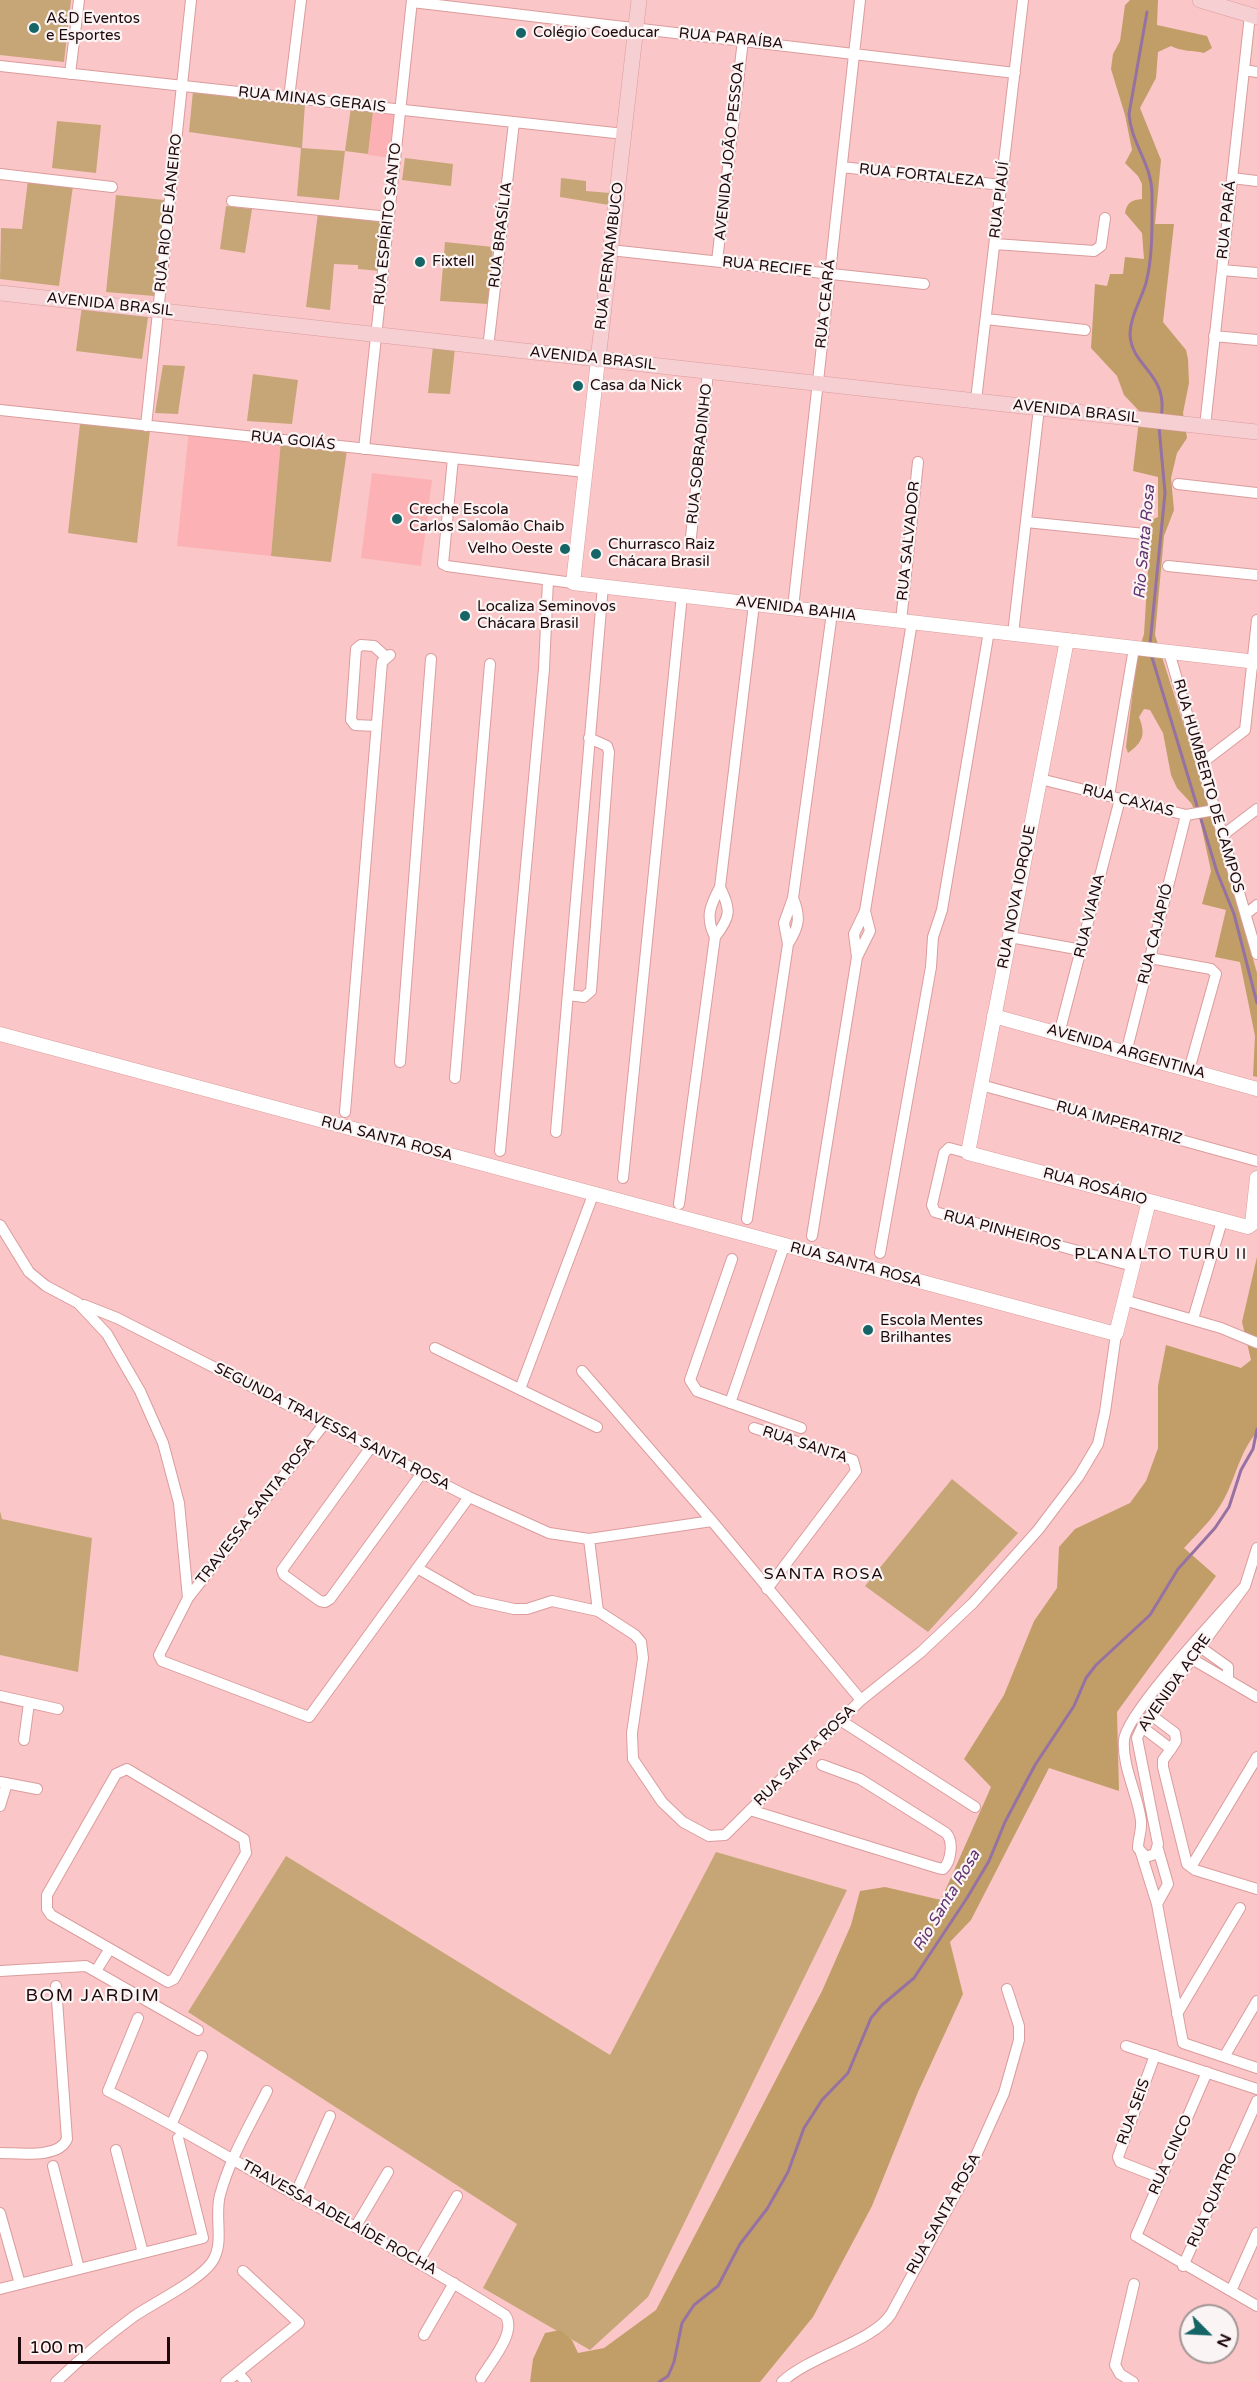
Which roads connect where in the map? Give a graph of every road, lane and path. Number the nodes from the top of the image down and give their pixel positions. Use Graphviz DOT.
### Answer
graph roads {
  1 [pos="79,0"];
  2 [pos="191,0"];
  3 [pos="302,0"];
  4 [pos="639,0"];
  5 [pos="860,0"];
  6 [pos="1023,0"];
  7 [pos="1200,0"];
  8 [pos="412,1"];
  9 [pos="1253,16"];
  10 [pos="636,29"];
  11 [pos="742,40"];
  12 [pos="854,53"];
  13 [pos="0,66"];
  14 [pos="1244,70"];
  15 [pos="1257,72"];
  16 [pos="1014,73"];
  17 [pos="70,74"];
  18 [pos="182,86"];
  19 [pos="289,98"];
  20 [pos="400,110"];
  21 [pos="514,122"];
  22 [pos="624,135"];
  23 [pos="842,167"];
  24 [pos="0,174"];
  25 [pos="1232,178"];
  26 [pos="1257,181"];
  27 [pos="1001,185"];
  28 [pos="112,187"];
  29 [pos="232,201"];
  30 [pos="389,217"];
  31 [pos="1105,218"];
  32 [pos="994,244"];
  33 [pos="610,250"];
  34 [pos="717,261"];
  35 [pos="1222,270"];
  36 [pos="1257,273"];
  37 [pos="830,274"];
  38 [pos="924,284"];
  39 [pos="0,293"];
  40 [pos="158,311"];
  41 [pos="986,319"];
  42 [pos="1084,330"];
  43 [pos="376,335"];
  44 [pos="1214,336"];
  45 [pos="1257,340"];
  46 [pos="488,348"];
  47 [pos="598,360"];
  48 [pos="708,372"];
  49 [pos="818,383"];
  50 [pos="976,400"];
  51 [pos="1039,408"];
  52 [pos="0,410"];
  53 [pos="146,426"];
  54 [pos="1205,426"];
  55 [pos="1257,432"];
  56 [pos="364,448"];
  57 [pos="453,458"];
  58 [pos="918,462"];
  59 [pos="585,472"];
  60 [pos="1178,484"];
  61 [pos="1257,493"];
  62 [pos="1026,522"];
  63 [pos="1145,534"];
  64 [pos="691,537"];
  65 [pos="1168,566"];
  66 [pos="1257,575"];
  67 [pos="548,579"];
  68 [pos="573,583"];
  69 [pos="602,590"];
  70 [pos="681,599"];
  71 [pos="754,608"];
  72 [pos="793,608"];
  73 [pos="832,617"];
  74 [pos="1257,620"];
  75 [pos="908,624"];
  76 [pos="1013,634"];
  77 [pos="989,635"];
  78 [pos="1067,640"];
  79 [pos="1138,648"];
  80 [pos="1165,651"];
  81 [pos="1255,661"];
  82 [pos="430,664"];
  83 [pos="490,664"];
  84 [pos="376,726"];
  85 [pos="1251,730"];
  86 [pos="589,738"];
  87 [pos="1202,763"];
  88 [pos="1040,779"];
  89 [pos="1115,797"];
  90 [pos="1257,809"];
  91 [pos="1213,811"];
  92 [pos="1189,815"];
  93 [pos="1223,835"];
  94 [pos="720,887"];
  95 [pos="1257,905"];
  96 [pos="1245,914"];
  97 [pos="1253,928"];
  98 [pos="1010,937"];
  99 [pos="715,938"];
  100 [pos="1082,950"];
  101 [pos="1257,954"];
  102 [pos="1150,958"];
  103 [pos="568,995"];
  104 [pos="994,1016"];
  105 [pos="0,1034"];
  106 [pos="1059,1034"];
  107 [pos="1126,1053"];
  108 [pos="400,1062"];
  109 [pos="1189,1070"];
  110 [pos="455,1078"];
  111 [pos="981,1085"];
  112 [pos="1257,1089"];
  113 [pos="345,1112"];
  114 [pos="556,1132"];
  115 [pos="500,1150"];
  116 [pos="946,1150"];
  117 [pos="968,1153"];
  118 [pos="1257,1161"];
  119 [pos="623,1178"];
  120 [pos="1257,1178"];
  121 [pos="593,1195"];
  122 [pos="1149,1202"];
  123 [pos="679,1204"];
  124 [pos="747,1219"];
  125 [pos="1222,1221"];
  126 [pos="0,1225"];
  127 [pos="812,1236"];
  128 [pos="784,1246"];
  129 [pos="880,1253"];
  130 [pos="732,1259"];
  131 [pos="1133,1266"];
  132 [pos="1124,1300"];
  133 [pos="78,1303"];
  134 [pos="1193,1319"];
  135 [pos="1116,1334"];
  136 [pos="1253,1341"];
  137 [pos="435,1348"];
  138 [pos="582,1371"];
  139 [pos="520,1389"];
  140 [pos="730,1403"];
  141 [pos="325,1423"];
  142 [pos="597,1427"];
  143 [pos="754,1428"];
  144 [pos="801,1428"];
  145 [pos="371,1447"];
  146 [pos="422,1473"];
  147 [pos="469,1497"];
  148 [pos="712,1521"];
  149 [pos="590,1539"];
  150 [pos="1257,1548"];
  151 [pos="417,1568"];
  152 [pos="1245,1586"];
  153 [pos="767,1589"];
  154 [pos="1257,1590"];
  155 [pos="188,1598"];
  156 [pos="598,1611"];
  157 [pos="1200,1647"];
  158 [pos="1192,1659"];
  159 [pos="1228,1679"];
  160 [pos="0,1696"];
  161 [pos="1257,1697"];
  162 [pos="861,1700"];
  163 [pos="29,1703"];
  164 [pos="58,1709"];
  165 [pos="1151,1715"];
  166 [pos="840,1720"];
  167 [pos="1142,1727"];
  168 [pos="24,1740"];
  169 [pos="1171,1749"];
  170 [pos="1257,1757"];
  171 [pos="822,1765"];
  172 [pos="3,1782"];
  173 [pos="38,1789"];
  174 [pos="0,1806"];
  175 [pos="975,1807"];
  176 [pos="750,1810"];
  177 [pos="1158,1849"];
  178 [pos="1141,1853"];
  179 [pos="1191,1867"];
  180 [pos="1167,1874"];
  181 [pos="1150,1876"];
  182 [pos="1255,1885"];
  183 [pos="1157,1904"];
  184 [pos="1240,1908"];
  185 [pos="109,1950"];
  186 [pos="0,1971"];
  187 [pos="96,1971"];
  188 [pos="56,1986"];
  189 [pos="1007,1989"];
  190 [pos="1257,2001"];
  191 [pos="1177,2014"];
  192 [pos="138,2018"];
  193 [pos="198,2030"];
  194 [pos="1126,2046"];
  195 [pos="1155,2055"];
  196 [pos="202,2056"];
  197 [pos="1224,2057"];
  198 [pos="1257,2068"];
  199 [pos="1208,2072"];
  200 [pos="1257,2088"];
  201 [pos="267,2091"];
  202 [pos="1257,2101"];
  203 [pos="330,2116"];
  204 [pos="172,2123"];
  205 [pos="178,2138"];
  206 [pos="116,2150"];
  207 [pos="0,2153"];
  208 [pos="233,2157"];
  209 [pos="53,2166"];
  210 [pos="388,2172"];
  211 [pos="1161,2178"];
  212 [pos="295,2195"];
  213 [pos="457,2196"];
  214 [pos="0,2213"];
  215 [pos="356,2226"];
  216 [pos="1257,2233"];
  217 [pos="143,2253"];
  218 [pos="419,2261"];
  219 [pos="1183,2266"];
  220 [pos="79,2269"];
  221 [pos="243,2271"];
  222 [pos="454,2283"];
  223 [pos="20,2284"];
  224 [pos="1134,2284"];
  225 [pos="0,2289"];
  226 [pos="1231,2291"];
  227 [pos="1257,2306"];
  228 [pos="423,2334"];
  229 [pos="238,2373"];
  230 [pos="482,2378"];
  231 [pos="56,2382"];
  232 [pos="226,2382"];
  233 [pos="246,2382"];
  234 [pos="782,2382"];
  235 [pos="1133,2382"];
  1 -- 17 [label="street"];
  2 -- 18 [label="street, RUA RIO DE JANEIRO"];
  3 -- 19 [label="street"];
  4 -- 10 [label="main road, RUA PERNAMBUCO"];
  5 -- 12 [label="street, RUA CEARÁ"];
  6 -- 16 [label="street, RUA PIAUÍ"];
  7 -- 9 [label="main road"];
  8 -- 10 [label="street, RUA PARAÍBA"];
  8 -- 20 [label="street, RUA ESPÍRITO SANTO"];
  9 -- 14 [label="street, RUA PARÁ"];
  10 -- 11 [label="street, RUA PARAÍBA"];
  10 -- 22 [label="main road, RUA PERNAMBUCO"];
  11 -- 12 [label="street, RUA PARAÍBA"];
  11 -- 34 [label="street, AVENIDA JOÃO PESSOA"];
  12 -- 16 [label="street, RUA PARAÍBA"];
  12 -- 23 [label="street, RUA CEARÁ"];
  13 -- 17 [label="street, RUA MINAS GERAIS"];
  14 -- 15 [label="street"];
  14 -- 25 [label="street, RUA PARÁ"];
  16 -- 27 [label="street, RUA PIAUÍ"];
  17 -- 18 [label="street, RUA MINAS GERAIS"];
  18 -- 19 [label="street, RUA MINAS GERAIS"];
  18 -- 40 [label="street, RUA RIO DE JANEIRO"];
  19 -- 20 [label="street, RUA MINAS GERAIS"];
  20 -- 21 [label="street, RUA MINAS GERAIS"];
  20 -- 30 [label="street, RUA ESPÍRITO SANTO"];
  21 -- 22 [label="street, RUA MINAS GERAIS"];
  21 -- 46 [label="street, RUA BRASÍLIA"];
  22 -- 33 [label="main road, RUA PERNAMBUCO"];
  23 -- 27 [label="street, RUA FORTALEZA"];
  23 -- 37 [label="street, RUA CEARÁ"];
  24 -- 28 [label="street"];
  25 -- 26 [label="street"];
  25 -- 35 [label="street, RUA PARÁ"];
  27 -- 32 [label="street, RUA PIAUÍ"];
  29 -- 30 [label="street"];
  30 -- 43 [label="street, RUA ESPÍRITO SANTO"];
  31 -- 32 [label="street"];
  32 -- 41 [label="street, RUA PIAUÍ"];
  33 -- 34 [label="street, RUA RECIFE"];
  33 -- 47 [label="main road, RUA PERNAMBUCO"];
  34 -- 37 [label="street, RUA RECIFE"];
  35 -- 36 [label="street"];
  35 -- 44 [label="street, RUA PARÁ"];
  37 -- 38 [label="street, RUA RECIFE"];
  37 -- 49 [label="street, RUA CEARÁ"];
  39 -- 40 [label="main road, AVENIDA BRASIL"];
  40 -- 43 [label="main road, AVENIDA BRASIL"];
  40 -- 53 [label="street, RUA RIO DE JANEIRO"];
  41 -- 42 [label="street"];
  41 -- 50 [label="street, RUA PIAUÍ"];
  43 -- 46 [label="main road, AVENIDA BRASIL"];
  43 -- 56 [label="street, RUA ESPÍRITO SANTO"];
  44 -- 45 [label="street"];
  44 -- 54 [label="street, RUA PARÁ"];
  46 -- 47 [label="main road, AVENIDA BRASIL"];
  47 -- 48 [label="main road, AVENIDA BRASIL"];
  47 -- 59 [label="street, RUA PERNAMBUCO"];
  48 -- 49 [label="main road, AVENIDA BRASIL"];
  48 -- 64 [label="street, RUA SOBRADINHO"];
  49 -- 50 [label="main road, AVENIDA BRASIL"];
  49 -- 72 [label="street, RUA CEARÁ"];
  50 -- 51 [label="main road, AVENIDA BRASIL"];
  51 -- 54 [label="main road, AVENIDA BRASIL"];
  51 -- 62 [label="street"];
  52 -- 53 [label="street, RUA GOIÁS"];
  53 -- 56 [label="street, RUA GOIÁS"];
  54 -- 55 [label="main road, AVENIDA BRASIL"];
  56 -- 57 [label="street, RUA GOIÁS"];
  57 -- 59 [label="street, RUA GOIÁS"];
  57 -- 67 [label="street, AVENIDA BAHIA"];
  58 -- 75 [label="street, RUA SALVADOR"];
  59 -- 68 [label="street, RUA PERNAMBUCO"];
  60 -- 61 [label="street"];
  62 -- 63 [label="street"];
  62 -- 76 [label="street"];
  65 -- 66 [label="street"];
  67 -- 68 [label="street, AVENIDA BAHIA"];
  67 -- 115 [label="street"];
  68 -- 69 [label="street, AVENIDA BAHIA"];
  69 -- 70 [label="street, AVENIDA BAHIA"];
  69 -- 86 [label="street"];
  70 -- 71 [label="street, AVENIDA BAHIA"];
  70 -- 119 [label="street"];
  71 -- 72 [label="street, AVENIDA BAHIA"];
  71 -- 94 [label="street"];
  72 -- 73 [label="street, AVENIDA BAHIA"];
  73 -- 75 [label="street, AVENIDA BAHIA"];
  73 -- 124 [label="street"];
  74 -- 81 [label="street"];
  75 -- 77 [label="street, AVENIDA BAHIA"];
  75 -- 127 [label="street, RUA SALVADOR"];
  76 -- 77 [label="street, AVENIDA BAHIA"];
  76 -- 78 [label="street, AVENIDA BAHIA"];
  77 -- 129 [label="street"];
  78 -- 79 [label="street, AVENIDA BAHIA"];
  78 -- 88 [label="street, RUA NOVA IORQUE"];
  79 -- 80 [label="street, AVENIDA BAHIA"];
  79 -- 89 [label="street, RUA VIANA"];
  80 -- 81 [label="street, AVENIDA BAHIA"];
  80 -- 87 [label="street, RUA HUMBERTO DE CAMPOS"];
  81 -- 85 [label="street"];
  82 -- 108 [label="street"];
  83 -- 110 [label="street"];
  84 -- 84 [label="street"];
  84 -- 113 [label="street"];
  85 -- 87 [label="street"];
  86 -- 103 [label="street"];
  86 -- 103 [label="street"];
  87 -- 91 [label="street, RUA HUMBERTO DE CAMPOS"];
  88 -- 89 [label="street, RUA CAXIAS"];
  88 -- 98 [label="street, RUA NOVA IORQUE"];
  89 -- 92 [label="street, RUA CAXIAS"];
  89 -- 100 [label="street, RUA VIANA"];
  90 -- 93 [label="street"];
  91 -- 92 [label="street, RUA CAXIAS"];
  91 -- 93 [label="street, RUA HUMBERTO DE CAMPOS"];
  92 -- 102 [label="street, RUA CAJAPIÓ"];
  93 -- 96 [label="street, RUA HUMBERTO DE CAMPOS"];
  94 -- 99 [label="street"];
  94 -- 99 [label="street"];
  95 -- 96 [label="street"];
  96 -- 97 [label="street, RUA HUMBERTO DE CAMPOS"];
  97 -- 101 [label="street, RUA HUMBERTO DE CAMPOS"];
  98 -- 100 [label="street"];
  98 -- 104 [label="street, RUA NOVA IORQUE"];
  99 -- 123 [label="street"];
  100 -- 106 [label="street, RUA VIANA"];
  102 -- 107 [label="street, RUA CAJAPIÓ"];
  102 -- 109 [label="street"];
  103 -- 114 [label="street"];
  104 -- 106 [label="street, AVENIDA ARGENTINA"];
  104 -- 111 [label="street, RUA NOVA IORQUE"];
  105 -- 121 [label="street, RUA SANTA ROSA"];
  106 -- 107 [label="street, AVENIDA ARGENTINA"];
  107 -- 109 [label="street, AVENIDA ARGENTINA"];
  109 -- 112 [label="street, AVENIDA ARGENTINA"];
  111 -- 117 [label="street, RUA NOVA IORQUE"];
  111 -- 118 [label="street, RUA IMPERATRIZ"];
  116 -- 117 [label="street, RUA ROSÁRIO"];
  116 -- 131 [label="street, RUA PINHEIROS"];
  117 -- 122 [label="street, RUA ROSÁRIO"];
  120 -- 125 [label="street, RUA ROSÁRIO"];
  121 -- 128 [label="street, RUA SANTA ROSA"];
  121 -- 139 [label="street"];
  122 -- 125 [label="street, RUA ROSÁRIO"];
  122 -- 131 [label="street"];
  125 -- 134 [label="street"];
  126 -- 133 [label="street, TRAVESSA SANTA ROSA"];
  128 -- 135 [label="street, RUA SANTA ROSA"];
  128 -- 140 [label="street"];
  130 -- 140 [label="street"];
  131 -- 132 [label="street"];
  132 -- 134 [label="street"];
  132 -- 135 [label="street"];
  133 -- 141 [label="street, SEGUNDA TRAVESSA SANTA ROSA"];
  133 -- 155 [label="street, TRAVESSA SANTA ROSA"];
  134 -- 136 [label="street"];
  135 -- 162 [label="street, RUA SANTA ROSA"];
  137 -- 139 [label="street"];
  138 -- 148 [label="street"];
  139 -- 142 [label="street"];
  140 -- 144 [label="street"];
  141 -- 145 [label="street, SEGUNDA TRAVESSA SANTA ROSA"];
  141 -- 155 [label="street, TRAVESSA SANTA ROSA"];
  143 -- 153 [label="street, RUA SANTA"];
  145 -- 146 [label="street, SEGUNDA TRAVESSA SANTA ROSA"];
  145 -- 146 [label="street"];
  146 -- 147 [label="street, SEGUNDA TRAVESSA SANTA ROSA"];
  147 -- 149 [label="street, SEGUNDA TRAVESSA SANTA ROSA"];
  147 -- 151 [label="street"];
  148 -- 149 [label="street, SEGUNDA TRAVESSA SANTA ROSA"];
  148 -- 153 [label="street"];
  149 -- 156 [label="street"];
  150 -- 152 [label="street, AVENIDA ACRE"];
  151 -- 155 [label="street, TRAVESSA SANTA ROSA"];
  151 -- 156 [label="street"];
  152 -- 154 [label="street"];
  152 -- 157 [label="street, AVENIDA ACRE"];
  152 -- 178 [label="street, AVENIDA ACRE"];
  153 -- 162 [label="street"];
  156 -- 176 [label="street"];
  157 -- 158 [label="street, AVENIDA ACRE"];
  157 -- 159 [label="street"];
  158 -- 159 [label="street"];
  158 -- 165 [label="street, AVENIDA ACRE"];
  159 -- 161 [label="street"];
  160 -- 163 [label="street"];
  162 -- 166 [label="street, RUA SANTA ROSA"];
  163 -- 164 [label="street"];
  163 -- 168 [label="street"];
  165 -- 167 [label="street, AVENIDA ACRE"];
  165 -- 169 [label="street"];
  166 -- 175 [label="street"];
  166 -- 176 [label="street, RUA SANTA ROSA"];
  167 -- 169 [label="street"];
  167 -- 177 [label="street, AVENIDA ACRE"];
  169 -- 179 [label="street"];
  170 -- 179 [label="street"];
  171 -- 176 [label="street"];
  172 -- 173 [label="street"];
  172 -- 174 [label="street"];
  177 -- 178 [label="street"];
  177 -- 180 [label="street, AVENIDA ACRE"];
  178 -- 181 [label="street"];
  179 -- 182 [label="street"];
  180 -- 181 [label="street"];
  180 -- 183 [label="street"];
  181 -- 183 [label="street"];
  183 -- 191 [label="street"];
  184 -- 191 [label="street"];
  185 -- 185 [label="street"];
  185 -- 187 [label="street"];
  186 -- 187 [label="street"];
  187 -- 193 [label="street"];
  188 -- 207 [label="street"];
  189 -- 234 [label="street, RUA SANTA ROSA"];
  190 -- 197 [label="street"];
  191 -- 197 [label="street"];
  192 -- 204 [label="street, TRAVESSA ADELAÍDE ROCHA"];
  194 -- 195 [label="street"];
  195 -- 199 [label="street"];
  195 -- 211 [label="street, RUA SEIS"];
  196 -- 204 [label="street"];
  197 -- 198 [label="street"];
  199 -- 200 [label="street"];
  199 -- 211 [label="street, RUA CINCO"];
  201 -- 208 [label="street"];
  202 -- 219 [label="street, RUA QUATRO"];
  203 -- 212 [label="street"];
  204 -- 208 [label="street, TRAVESSA ADELAÍDE ROCHA"];
  205 -- 217 [label="street"];
  206 -- 217 [label="street"];
  208 -- 212 [label="street, TRAVESSA ADELAÍDE ROCHA"];
  208 -- 231 [label="street"];
  209 -- 220 [label="street"];
  210 -- 215 [label="street"];
  211 -- 219 [label="street, RUA CINCO"];
  212 -- 215 [label="street, TRAVESSA ADELAÍDE ROCHA"];
  213 -- 218 [label="street"];
  214 -- 223 [label="street"];
  215 -- 218 [label="street, TRAVESSA ADELAÍDE ROCHA"];
  216 -- 226 [label="street"];
  217 -- 220 [label="street"];
  218 -- 222 [label="street, TRAVESSA ADELAÍDE ROCHA"];
  219 -- 226 [label="street"];
  220 -- 223 [label="street"];
  221 -- 229 [label="street"];
  222 -- 228 [label="street"];
  222 -- 230 [label="street, TRAVESSA ADELAÍDE ROCHA"];
  223 -- 225 [label="street"];
  224 -- 235 [label="street"];
  226 -- 227 [label="street"];
  229 -- 232 [label="street"];
  229 -- 233 [label="street"];
}
